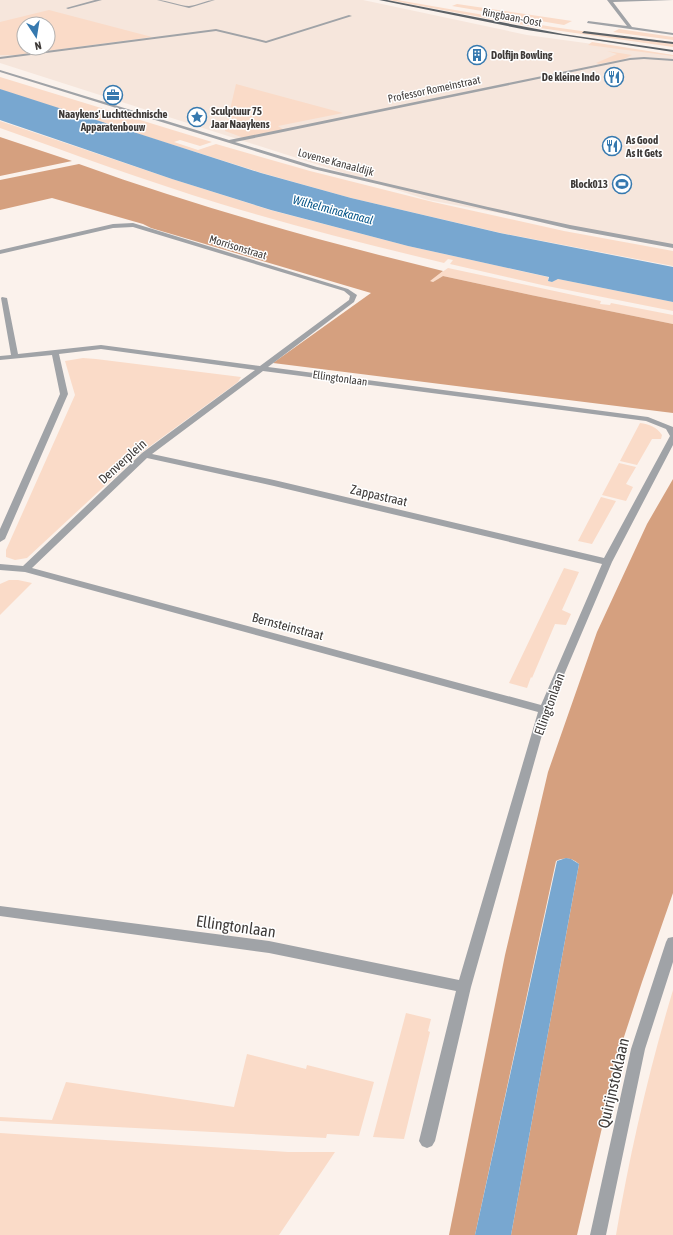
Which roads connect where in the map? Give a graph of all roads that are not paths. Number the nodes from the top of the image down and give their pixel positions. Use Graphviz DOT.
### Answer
graph roads {
  1 [pos="100,0"];
  2 [pos="159,0"];
  3 [pos="213,0"];
  4 [pos="381,0"];
  5 [pos="407,0"];
  6 [pos="673,0"];
  7 [pos="610,1"];
  8 [pos="68,8"];
  9 [pos="350,16"];
  10 [pos="588,22"];
  11 [pos="533,24"];
  12 [pos="631,28"];
  13 [pos="577,31"];
  14 [pos="673,34"];
  15 [pos="673,43"];
  16 [pos="673,51"];
  17 [pos="0,58"];
  18 [pos="673,60"];
  19 [pos="0,71"];
  20 [pos="228,141"];
  21 [pos="673,246"];
  22 [pos="0,252"];
  23 [pos="4,298"];
  24 [pos="55,352"];
  25 [pos="15,357"];
  26 [pos="0,358"];
  27 [pos="264,368"];
  28 [pos="673,436"];
  29 [pos="145,455"];
  30 [pos="0,539"];
  31 [pos="607,562"];
  32 [pos="0,567"];
  33 [pos="25,569"];
  34 [pos="544,710"];
  35 [pos="0,910"];
  36 [pos="673,942"];
  37 [pos="464,987"];
  38 [pos="427,1141"];
  39 [pos="598,1235"];
  1 -- 8 [label="street"];
  2 -- 3 [label="street"];
  4 -- 16 [label="main road, Ringbaan-Oost"];
  5 -- 11 [label="main road, Ringbaan-Oost"];
  6 -- 7 [label="street"];
  7 -- 12 [label="street"];
  9 -- 17 [label="street"];
  10 -- 12 [label="street"];
  12 -- 14 [label="street"];
  13 -- 15 [label="main road"];
  18 -- 20 [label="street, Professor Romeinstraat"];
  19 -- 20 [label="street, Lovense Kanaaldijk"];
  20 -- 21 [label="street, Lovense Kanaaldijk"];
  22 -- 27 [label="street, Morrisonstraat"];
  23 -- 25 [label="street"];
  24 -- 25 [label="street, Ellingtonlaan"];
  24 -- 27 [label="street, Ellingtonlaan"];
  24 -- 30 [label="street"];
  25 -- 26 [label="street, Ellingtonlaan"];
  27 -- 28 [label="street, Ellingtonlaan"];
  27 -- 29 [label="street, Denverplein"];
  28 -- 31 [label="street, Ellingtonlaan"];
  29 -- 31 [label="street, Zappastraat"];
  29 -- 33 [label="street, Denverplein"];
  31 -- 34 [label="street, Ellingtonlaan"];
  32 -- 33 [label="street"];
  33 -- 34 [label="street, Bernsteinstraat"];
  34 -- 37 [label="street, Ellingtonlaan"];
  35 -- 37 [label="street, Ellingtonlaan"];
  36 -- 39 [label="street, Quirijnstoklaan"];
  37 -- 38 [label="street, Ellingtonlaan"];
}
